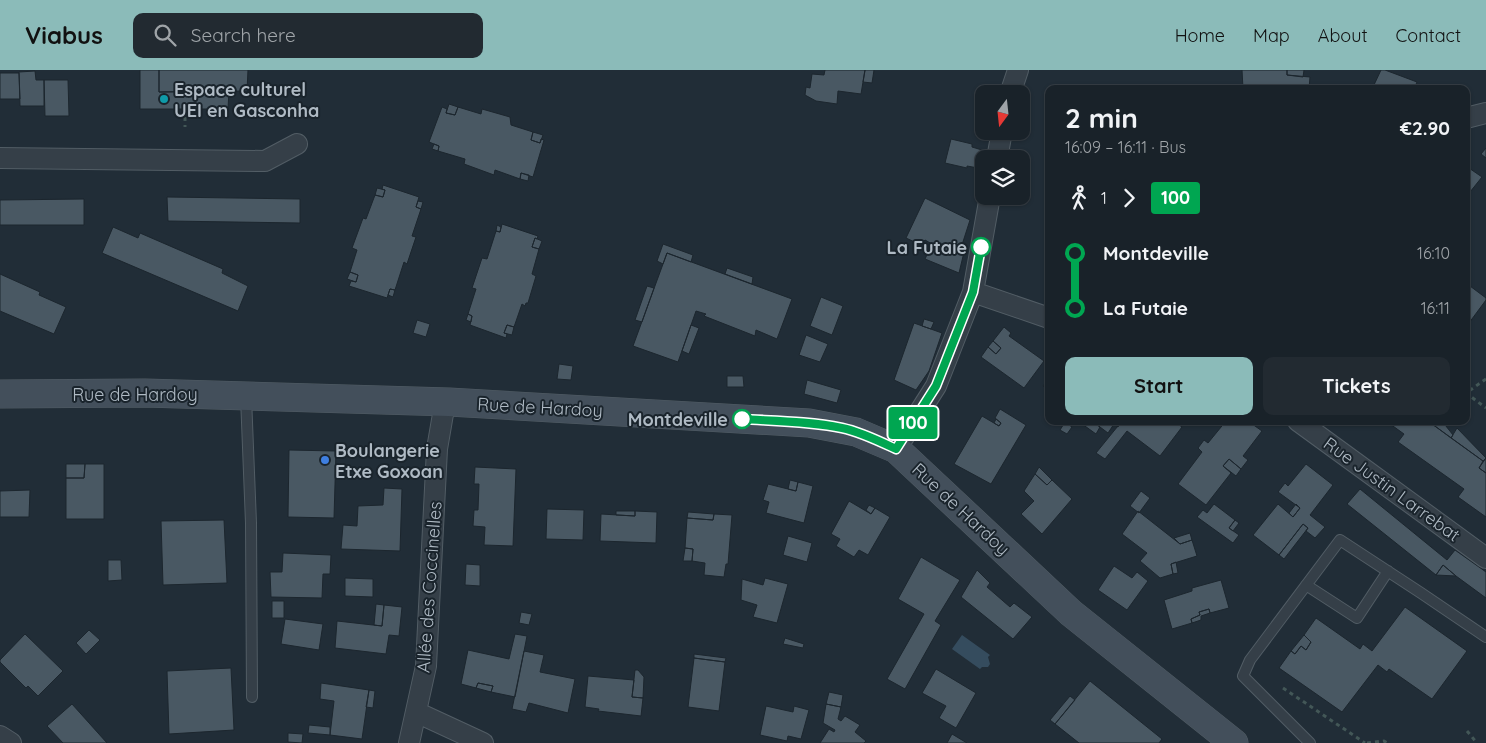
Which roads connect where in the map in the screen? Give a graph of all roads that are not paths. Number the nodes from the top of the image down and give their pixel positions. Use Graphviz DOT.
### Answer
graph roads {
  1 [pos="1018,70"];
  2 [pos="1013,85"];
  3 [pos="1486,113"];
  4 [pos="1470,117"];
  5 [pos="297,144"];
  6 [pos="0,158"];
  7 [pos="988,205"];
  8 [pos="973,292"];
  9 [pos="1045,317"];
  10 [pos="0,394"];
  11 [pos="246,396"];
  12 [pos="449,402"];
  13 [pos="1303,425"];
  14 [pos="896,449"];
  15 [pos="1486,558"];
  16 [pos="1388,571"];
  17 [pos="1306,585"];
  18 [pos="1486,637"];
  19 [pos="252,697"];
  20 [pos="416,712"];
  21 [pos="0,736"];
  22 [pos="11,743"];
  23 [pos="409,743"];
  24 [pos="482,743"];
  25 [pos="1234,743"];
  26 [pos="1310,743"];
  1 -- 2 [label="street"];
  3 -- 4 [label="street"];
  5 -- 6 [label="street"];
  7 -- 8 [label="street"];
  8 -- 9 [label="street"];
  8 -- 14 [label="street"];
  10 -- 11 [label="street, Rue de Hardoy"];
  11 -- 12 [label="street, Rue de Hardoy"];
  11 -- 19 [label="lane"];
  12 -- 14 [label="street, Rue de Hardoy"];
  12 -- 20 [label="street, Allée des Coccinelles"];
  13 -- 15 [label="street, Rue Justin Larrebat"];
  14 -- 25 [label="street, Rue de Hardoy"];
  16 -- 17 [label="lane"];
  16 -- 17 [label="lane"];
  16 -- 18 [label="lane"];
  17 -- 26 [label="lane"];
  20 -- 23 [label="street, Allée des Coccinelles"];
  20 -- 24 [label="street"];
  21 -- 22 [label="street"];
}
